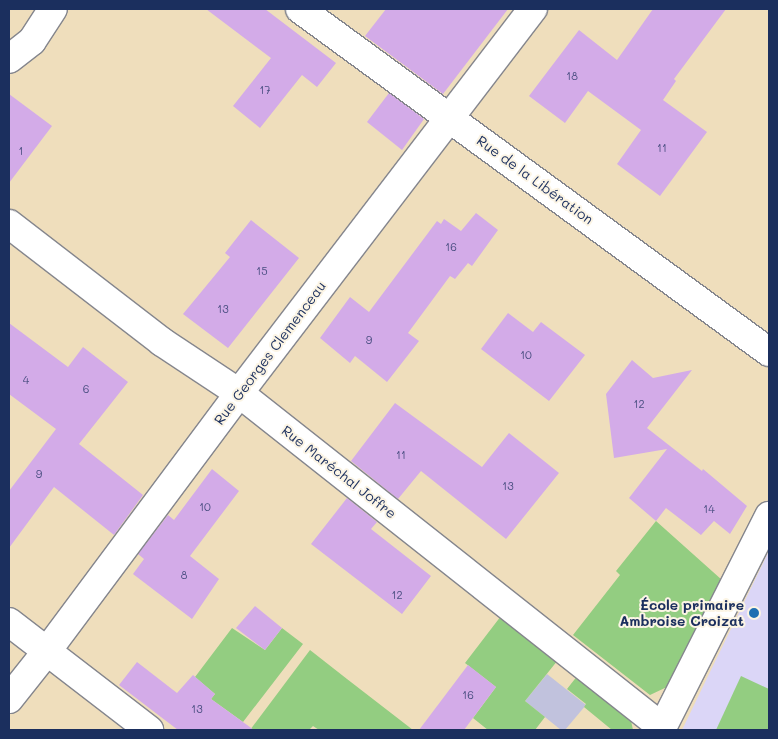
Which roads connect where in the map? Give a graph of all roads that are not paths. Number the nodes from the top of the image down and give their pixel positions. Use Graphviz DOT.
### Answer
graph roads {
  1 [pos="53,9"];
  2 [pos="300,9"];
  3 [pos="533,9"];
  4 [pos="9,59"];
  5 [pos="450,118"];
  6 [pos="9,224"];
  7 [pos="769,352"];
  8 [pos="239,393"];
  9 [pos="769,516"];
  10 [pos="9,622"];
  11 [pos="47,651"];
  12 [pos="9,699"];
  13 [pos="662,729"];
  14 [pos="149,730"];
  1 -- 4 [label="street"];
  2 -- 5 [label="street, Rue de la Libération"];
  3 -- 5 [label="street, Rue Georges Clemenceau"];
  5 -- 7 [label="street, Rue de la Libération"];
  5 -- 8 [label="street, Rue Georges Clemenceau"];
  6 -- 8 [label="street, Rue Maréchal Joffre"];
  8 -- 11 [label="street, Rue Georges Clemenceau"];
  8 -- 13 [label="street, Rue Maréchal Joffre"];
  9 -- 13 [label="street"];
  10 -- 11 [label="street"];
  11 -- 12 [label="street, Rue Georges Clemenceau"];
  11 -- 14 [label="street"];
}
